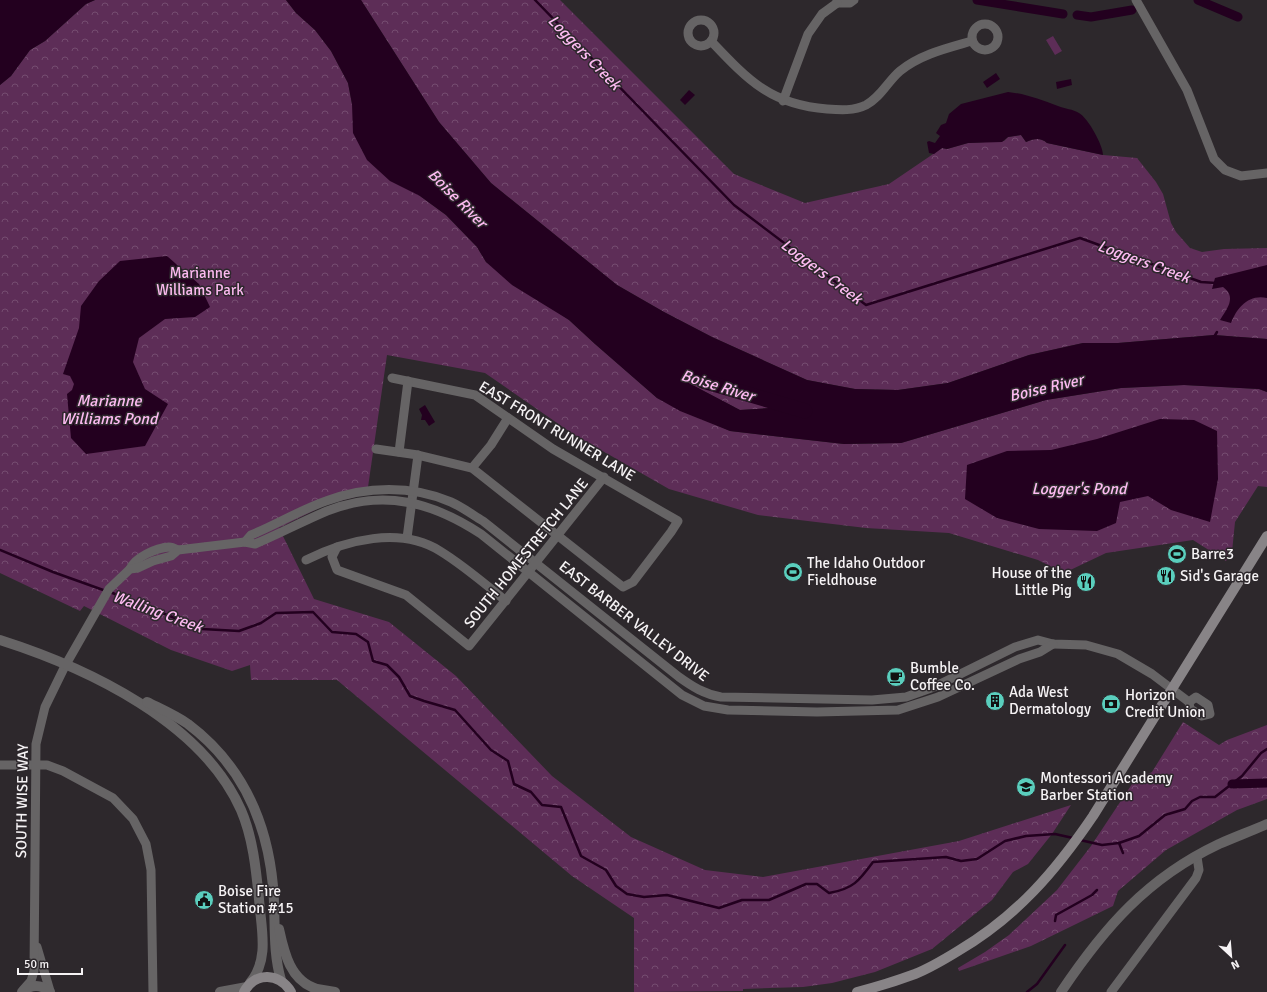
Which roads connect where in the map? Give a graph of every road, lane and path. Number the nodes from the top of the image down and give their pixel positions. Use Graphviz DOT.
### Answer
graph roads {
  1 [pos="854,0"];
  2 [pos="1136,0"];
  3 [pos="837,1"];
  4 [pos="972,40"];
  5 [pos="712,41"];
  6 [pos="784,101"];
  7 [pos="1267,173"];
  8 [pos="392,378"];
  9 [pos="408,381"];
  10 [pos="508,418"];
  11 [pos="376,449"];
  12 [pos="399,452"];
  13 [pos="418,455"];
  14 [pos="472,468"];
  15 [pos="604,477"];
  16 [pos="413,491"];
  17 [pos="412,503"];
  18 [pos="558,536"];
  19 [pos="1267,536"];
  20 [pos="407,538"];
  21 [pos="245,542"];
  22 [pos="337,547"];
  23 [pos="306,560"];
  24 [pos="536,564"];
  25 [pos="529,572"];
  26 [pos="506,600"];
  27 [pos="0,640"];
  28 [pos="1052,644"];
  29 [pos="65,666"];
  30 [pos="1171,688"];
  31 [pos="117,690"];
  32 [pos="1189,702"];
  33 [pos="0,765"];
  34 [pos="36,765"];
  35 [pos="1267,824"];
  36 [pos="1197,857"];
  37 [pos="274,908"];
  38 [pos="35,943"];
  39 [pos="281,980"];
  40 [pos="247,987"];
  41 [pos="21,991"];
  42 [pos="50,992"];
  43 [pos="153,992"];
  44 [pos="220,992"];
  45 [pos="292,992"];
  46 [pos="335,992"];
  47 [pos="857,992"];
  48 [pos="1061,992"];
  49 [pos="1111,992"];
  1 -- 3 [label="street"];
  2 -- 7 [label="street"];
  3 -- 6 [label="street"];
  4 -- 6 [label="street"];
  5 -- 6 [label="street"];
  8 -- 9 [label="street, EAST FRONT RUNNER LANE"];
  9 -- 10 [label="street, EAST FRONT RUNNER LANE"];
  9 -- 12 [label="street"];
  10 -- 14 [label="street"];
  10 -- 15 [label="street, EAST FRONT RUNNER LANE"];
  11 -- 12 [label="street"];
  12 -- 13 [label="street"];
  13 -- 14 [label="street"];
  13 -- 16 [label="street"];
  14 -- 18 [label="street"];
  15 -- 18 [label="street, SOUTH HOMESTRETCH LANE"];
  15 -- 18 [label="street, EAST FRONT RUNNER LANE"];
  16 -- 17 [label="street"];
  16 -- 21 [label="street, EAST BARBER VALLEY DRIVE"];
  16 -- 24 [label="street, EAST BARBER VALLEY DRIVE"];
  17 -- 20 [label="street"];
  17 -- 21 [label="street, EAST BARBER VALLEY DRIVE"];
  17 -- 25 [label="street, EAST BARBER VALLEY DRIVE"];
  18 -- 24 [label="street, SOUTH HOMESTRETCH LANE"];
  19 -- 30 [label="main road"];
  20 -- 22 [label="street"];
  20 -- 26 [label="street"];
  21 -- 29 [label="street, EAST BARBER VALLEY DRIVE"];
  22 -- 23 [label="street"];
  22 -- 26 [label="street, SOUTH HOMESTRETCH LANE"];
  24 -- 25 [label="street, SOUTH HOMESTRETCH LANE"];
  24 -- 28 [label="street, EAST BARBER VALLEY DRIVE"];
  25 -- 26 [label="street, SOUTH HOMESTRETCH LANE"];
  25 -- 28 [label="street, EAST BARBER VALLEY DRIVE"];
  27 -- 29 [label="street"];
  28 -- 30 [label="street, EAST BARBER VALLEY DRIVE"];
  29 -- 31 [label="street"];
  29 -- 34 [label="street, SOUTH WISE WAY"];
  30 -- 32 [label="street, EAST BARBER VALLEY DRIVE"];
  30 -- 47 [label="main road"];
  31 -- 37 [label="street"];
  31 -- 40 [label="street"];
  33 -- 34 [label="street"];
  34 -- 38 [label="street, SOUTH WISE WAY"];
  34 -- 43 [label="street"];
  35 -- 36 [label="street"];
  36 -- 48 [label="street"];
  36 -- 49 [label="street"];
  37 -- 39 [label="street"];
  37 -- 46 [label="street"];
  38 -- 41 [label="street, SOUTH WISE WAY"];
  38 -- 42 [label="street, SOUTH WISE WAY"];
  39 -- 40 [label="main road"];
  39 -- 45 [label="main road"];
  40 -- 44 [label="street"];
  41 -- 42 [label="street"];
}
